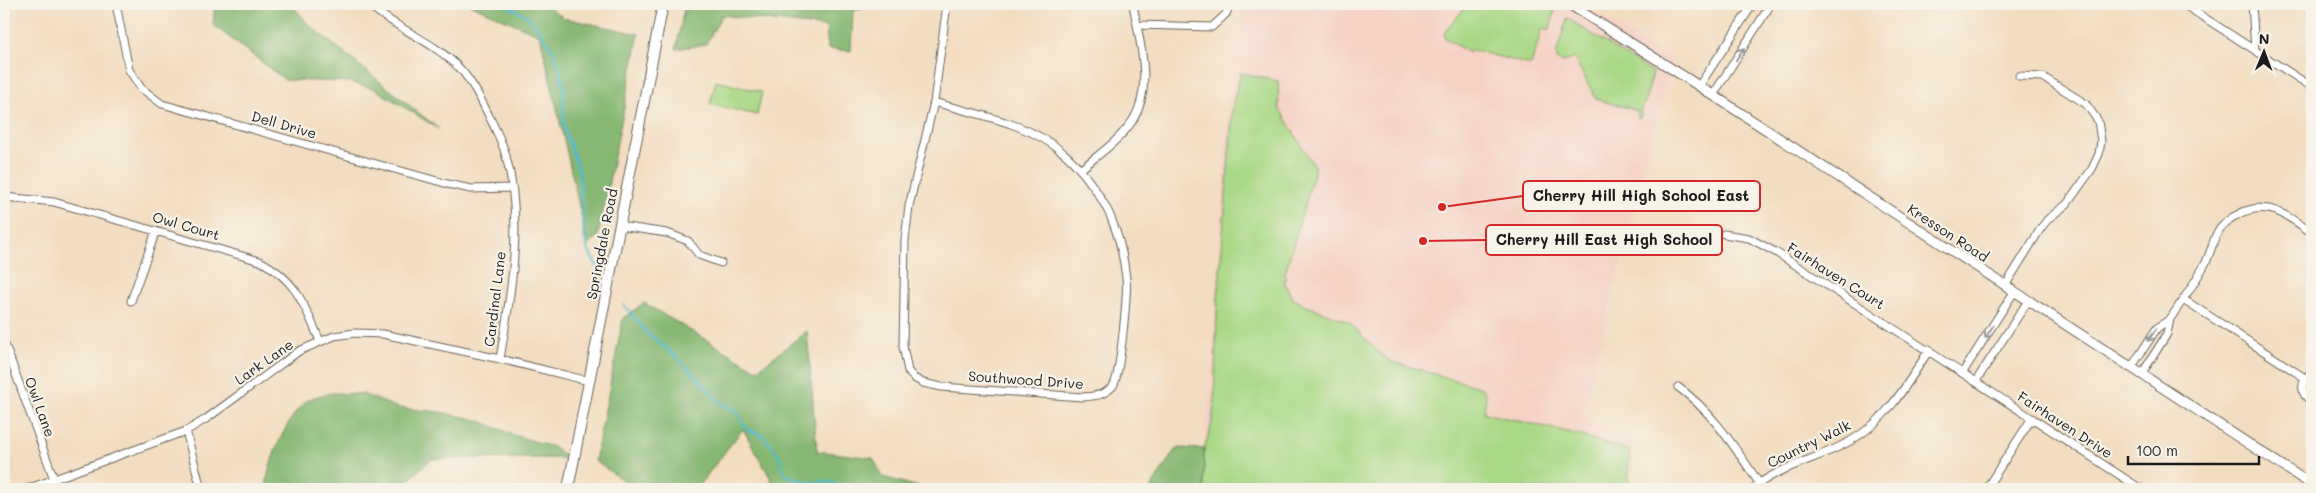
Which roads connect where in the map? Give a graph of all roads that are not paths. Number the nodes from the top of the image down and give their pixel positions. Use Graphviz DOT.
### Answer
graph roads {
  1 [pos="116,4"];
  2 [pos="368,4"];
  3 [pos="663,4"];
  4 [pos="947,4"];
  5 [pos="1133,4"];
  6 [pos="1230,4"];
  7 [pos="1569,4"];
  8 [pos="1752,4"];
  9 [pos="1771,4"];
  10 [pos="2183,4"];
  11 [pos="2252,4"];
  12 [pos="1137,25"];
  13 [pos="2255,50"];
  14 [pos="2019,76"];
  15 [pos="1699,86"];
  16 [pos="2312,87"];
  17 [pos="1713,95"];
  18 [pos="934,102"];
  19 [pos="1080,170"];
  20 [pos="511,188"];
  21 [pos="4,197"];
  22 [pos="620,226"];
  23 [pos="156,231"];
  24 [pos="2312,233"];
  25 [pos="1724,234"];
  26 [pos="721,263"];
  27 [pos="2005,286"];
  28 [pos="2014,292"];
  29 [pos="2183,299"];
  30 [pos="131,301"];
  31 [pos="2028,301"];
  32 [pos="2170,319"];
  33 [pos="320,341"];
  34 [pos="4,342"];
  35 [pos="1929,350"];
  36 [pos="500,359"];
  37 [pos="2130,368"];
  38 [pos="1963,372"];
  39 [pos="2312,373"];
  40 [pos="2141,375"];
  41 [pos="2305,378"];
  42 [pos="589,381"];
  43 [pos="1976,381"];
  44 [pos="1678,387"];
  45 [pos="2312,401"];
  46 [pos="2032,418"];
  47 [pos="186,431"];
  48 [pos="54,479"];
  49 [pos="1759,483"];
  50 [pos="2312,486"];
  51 [pos="27,489"];
  52 [pos="201,489"];
  53 [pos="497,489"];
  54 [pos="513,489"];
  55 [pos="568,489"];
  56 [pos="1752,489"];
  57 [pos="1986,489"];
  58 [pos="2141,489"];
  1 -- 20 [label="street, Dell Drive"];
  2 -- 20 [label="street, Cardinal Lane"];
  3 -- 22 [label="main road, Springdale Road"];
  4 -- 18 [label="street, Southwood Drive"];
  5 -- 12 [label="street"];
  6 -- 12 [label="street"];
  7 -- 15 [label="street, Kresson Road"];
  8 -- 15 [label="street"];
  17 -- 9 [label="street, one-way"];
  10 -- 13 [label="street"];
  11 -- 13 [label="street"];
  12 -- 19 [label="street"];
  13 -- 16 [label="street"];
  14 -- 27 [label="street"];
  15 -- 17 [label="street, Kresson Road"];
  17 -- 27 [label="street, Kresson Road"];
  18 -- 19 [label="street, Southwood Drive"];
  18 -- 19 [label="street, Southwood Drive"];
  20 -- 36 [label="street, Cardinal Lane"];
  21 -- 23 [label="street, Owl Court"];
  22 -- 26 [label="street"];
  22 -- 42 [label="main road, Springdale Road"];
  23 -- 30 [label="street"];
  23 -- 33 [label="street, Owl Court"];
  24 -- 29 [label="street"];
  25 -- 35 [label="street, Fairhaven Court"];
  27 -- 28 [label="street, Kresson Road"];
  28 -- 31 [label="street, Kresson Road"];
  28 -- 38 [label="street, one-way"];
  29 -- 32 [label="street"];
  29 -- 41 [label="street"];
  31 -- 37 [label="street, Kresson Road"];
  31 -- 43 [label="street"];
  32 -- 37 [label="street, one-way"];
  32 -- 40 [label="street"];
  33 -- 36 [label="street, Lark Lane"];
  33 -- 47 [label="street, Lark Lane"];
  34 -- 48 [label="street, Owl Lane"];
  35 -- 38 [label="street"];
  35 -- 49 [label="street, Country Walk"];
  36 -- 42 [label="street, Lark Lane"];
  37 -- 40 [label="street, Kresson Road"];
  38 -- 43 [label="street"];
  39 -- 41 [label="street"];
  40 -- 50 [label="street, Kresson Road"];
  41 -- 45 [label="street"];
  42 -- 55 [label="main road, Springdale Road"];
  43 -- 46 [label="street, Fairhaven Drive"];
  44 -- 49 [label="street"];
  46 -- 57 [label="street"];
  46 -- 58 [label="street, Fairhaven Drive"];
  47 -- 48 [label="street, Lark Lane"];
  47 -- 52 [label="street"];
  48 -- 51 [label="street, Lark Lane"];
  49 -- 56 [label="street, Country Walk"];
  53 -- 54 [label="street"];
}
